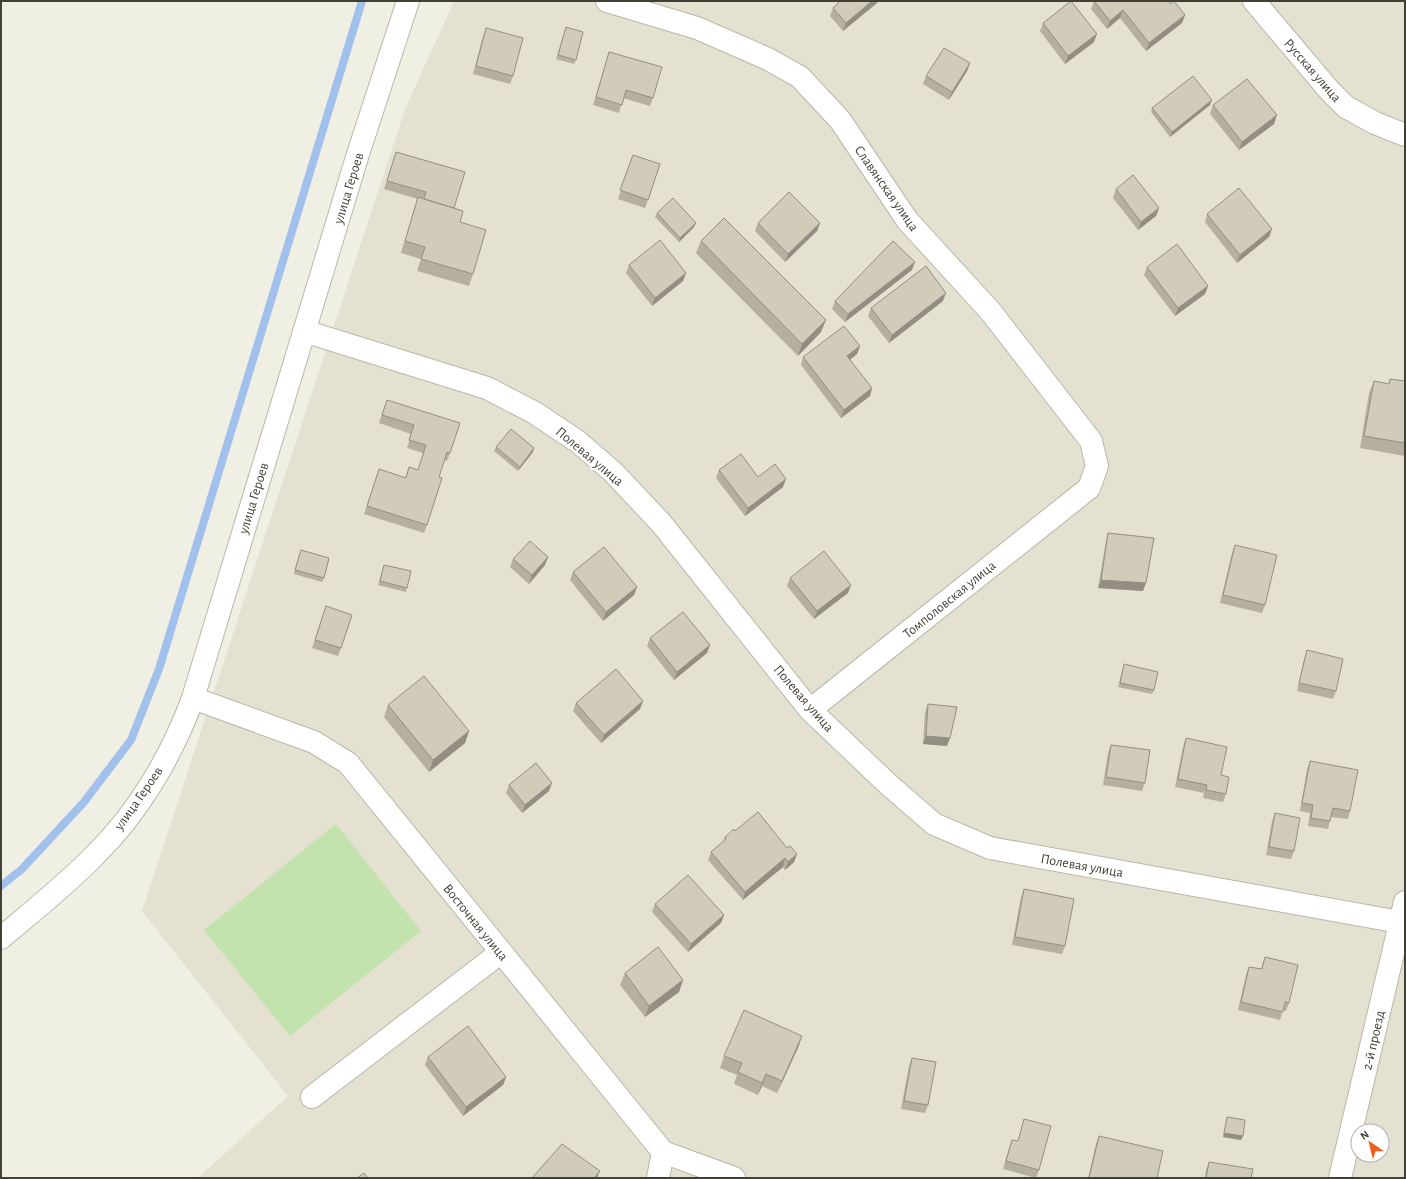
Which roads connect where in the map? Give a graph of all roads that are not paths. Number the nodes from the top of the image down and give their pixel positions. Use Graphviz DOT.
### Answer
graph roads {
  1 [pos="408,1"];
  2 [pos="607,1"];
  3 [pos="1254,1"];
  4 [pos="1405,134"];
  5 [pos="304,331"];
  6 [pos="1089,488"];
  7 [pos="193,698"];
  8 [pos="810,710"];
  9 [pos="1404,915"];
  10 [pos="1,938"];
  11 [pos="500,953"];
  12 [pos="312,1097"];
  13 [pos="663,1152"];
  14 [pos="658,1178"];
  15 [pos="734,1178"];
  16 [pos="1340,1178"];
  1 -- 5 [label="street, улица Героев"];
  2 -- 6 [label="street, Славянская улица"];
  3 -- 4 [label="street, Русская улица"];
  5 -- 7 [label="street, улица Героев"];
  5 -- 8 [label="street, Полевая улица"];
  6 -- 8 [label="street, Томполовская улица"];
  7 -- 10 [label="street, улица Героев"];
  7 -- 11 [label="street, Восточная улица"];
  8 -- 9 [label="street, Полевая улица"];
  9 -- 16 [label="street, 2-й проезд"];
  11 -- 12 [label="street"];
  11 -- 13 [label="street, Восточная улица"];
  13 -- 14 [label="street"];
  13 -- 15 [label="street"];
}
